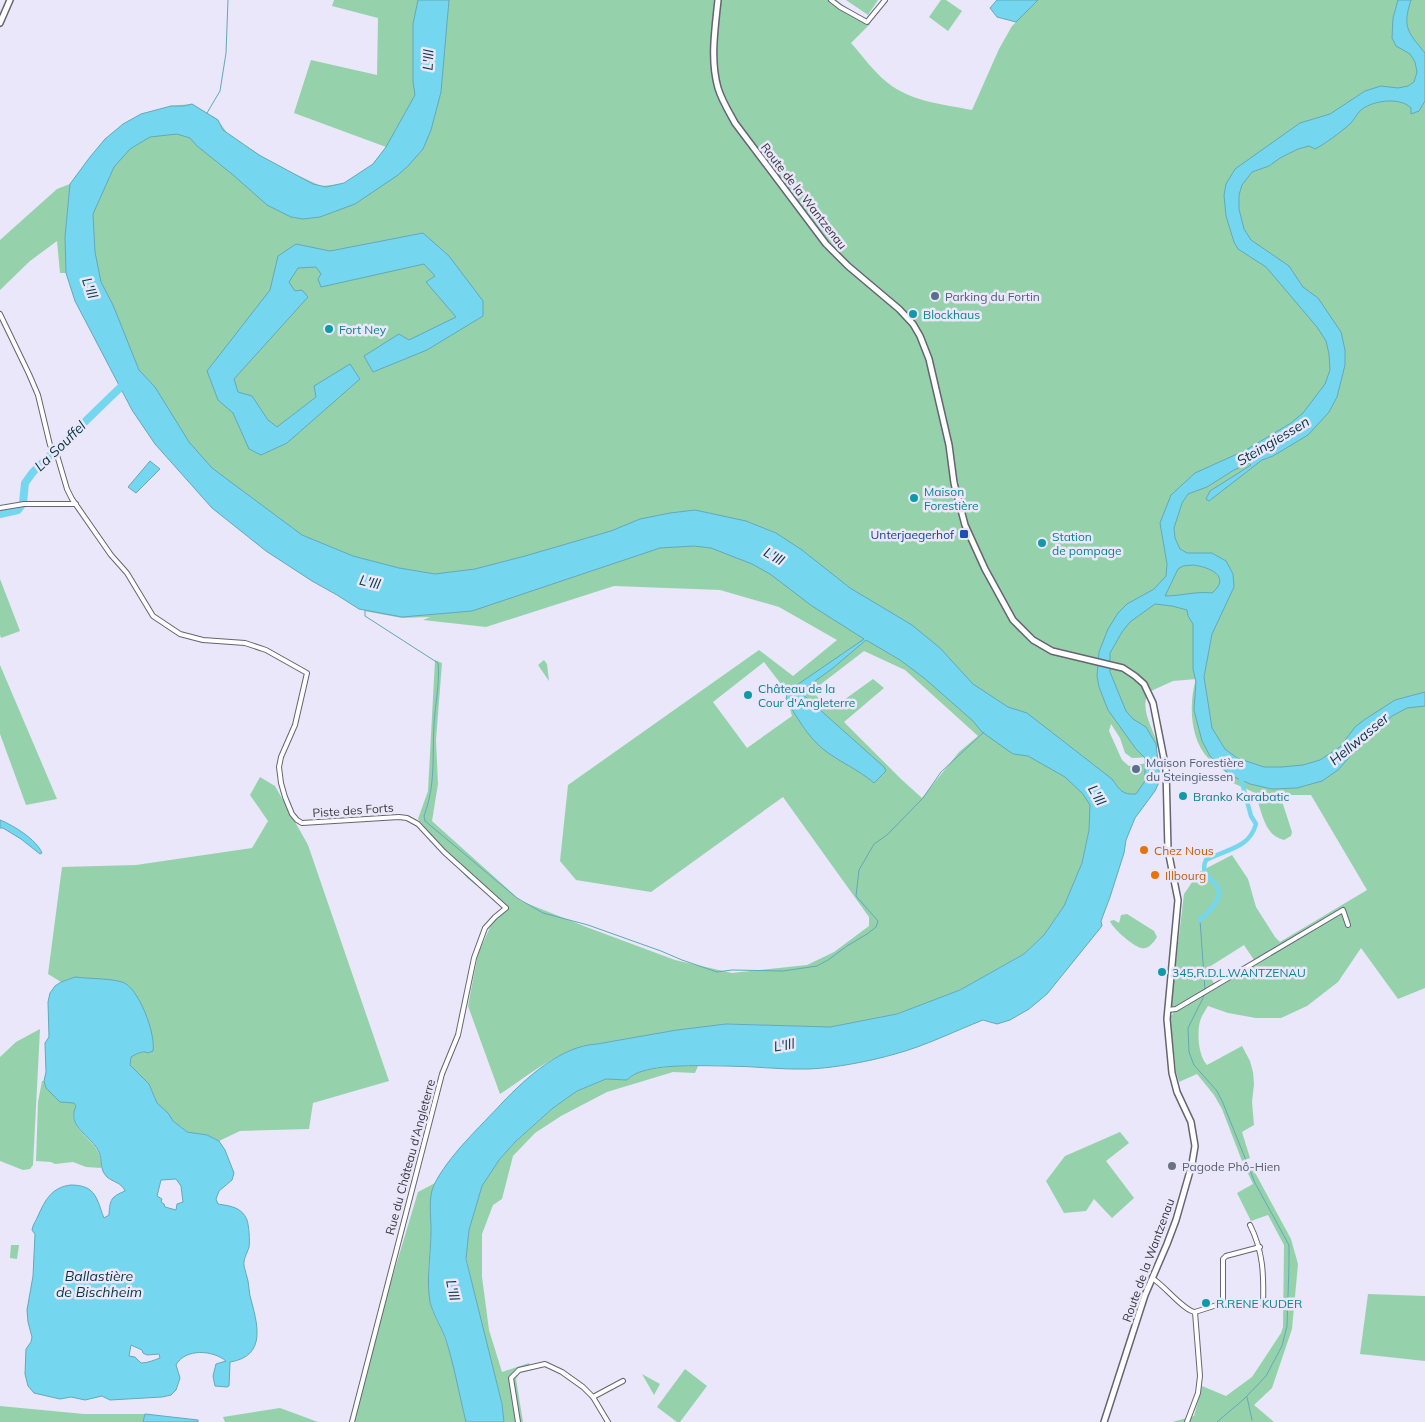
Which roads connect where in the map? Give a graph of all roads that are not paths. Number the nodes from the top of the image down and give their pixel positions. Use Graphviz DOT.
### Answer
graph roads {
  1 [pos="10,0"];
  2 [pos="718,0"];
  3 [pos="831,0"];
  4 [pos="885,0"];
  5 [pos="0,23"];
  6 [pos="0,314"];
  7 [pos="76,504"];
  8 [pos="0,508"];
  9 [pos="506,908"];
  10 [pos="1348,925"];
  11 [pos="1168,1010"];
  12 [pos="1250,1225"];
  13 [pos="1260,1247"];
  14 [pos="1152,1278"];
  15 [pos="1223,1303"];
  16 [pos="1263,1303"];
  17 [pos="1283,1303"];
  18 [pos="1195,1312"];
  19 [pos="623,1380"];
  20 [pos="593,1397"];
  21 [pos="352,1422"];
  22 [pos="518,1422"];
  23 [pos="608,1422"];
  24 [pos="613,1422"];
  25 [pos="1104,1422"];
  26 [pos="1187,1422"];
  1 -- 5 [label="main road"];
  2 -- 11 [label="main road, Route de la Wantzenau"];
  3 -- 4 [label="street"];
  6 -- 7 [label="street, Piste des Forts"];
  7 -- 8 [label="street"];
  7 -- 9 [label="street, Piste des Forts"];
  9 -- 21 [label="street, Rue du Château d'Angleterre"];
  10 -- 11 [label="street"];
  11 -- 14 [label="main road, Route de la Wantzenau"];
  12 -- 13 [label="street"];
  13 -- 15 [label="street"];
  13 -- 16 [label="street"];
  14 -- 18 [label="street"];
  14 -- 25 [label="main road, Route de la Wantzenau"];
  15 -- 16 [label="street"];
  15 -- 18 [label="street"];
  16 -- 17 [label="street"];
  18 -- 26 [label="street"];
  19 -- 20 [label="street"];
  20 -- 22 [label="street"];
  20 -- 23 [label="street"];
  23 -- 24 [label="street"];
}
